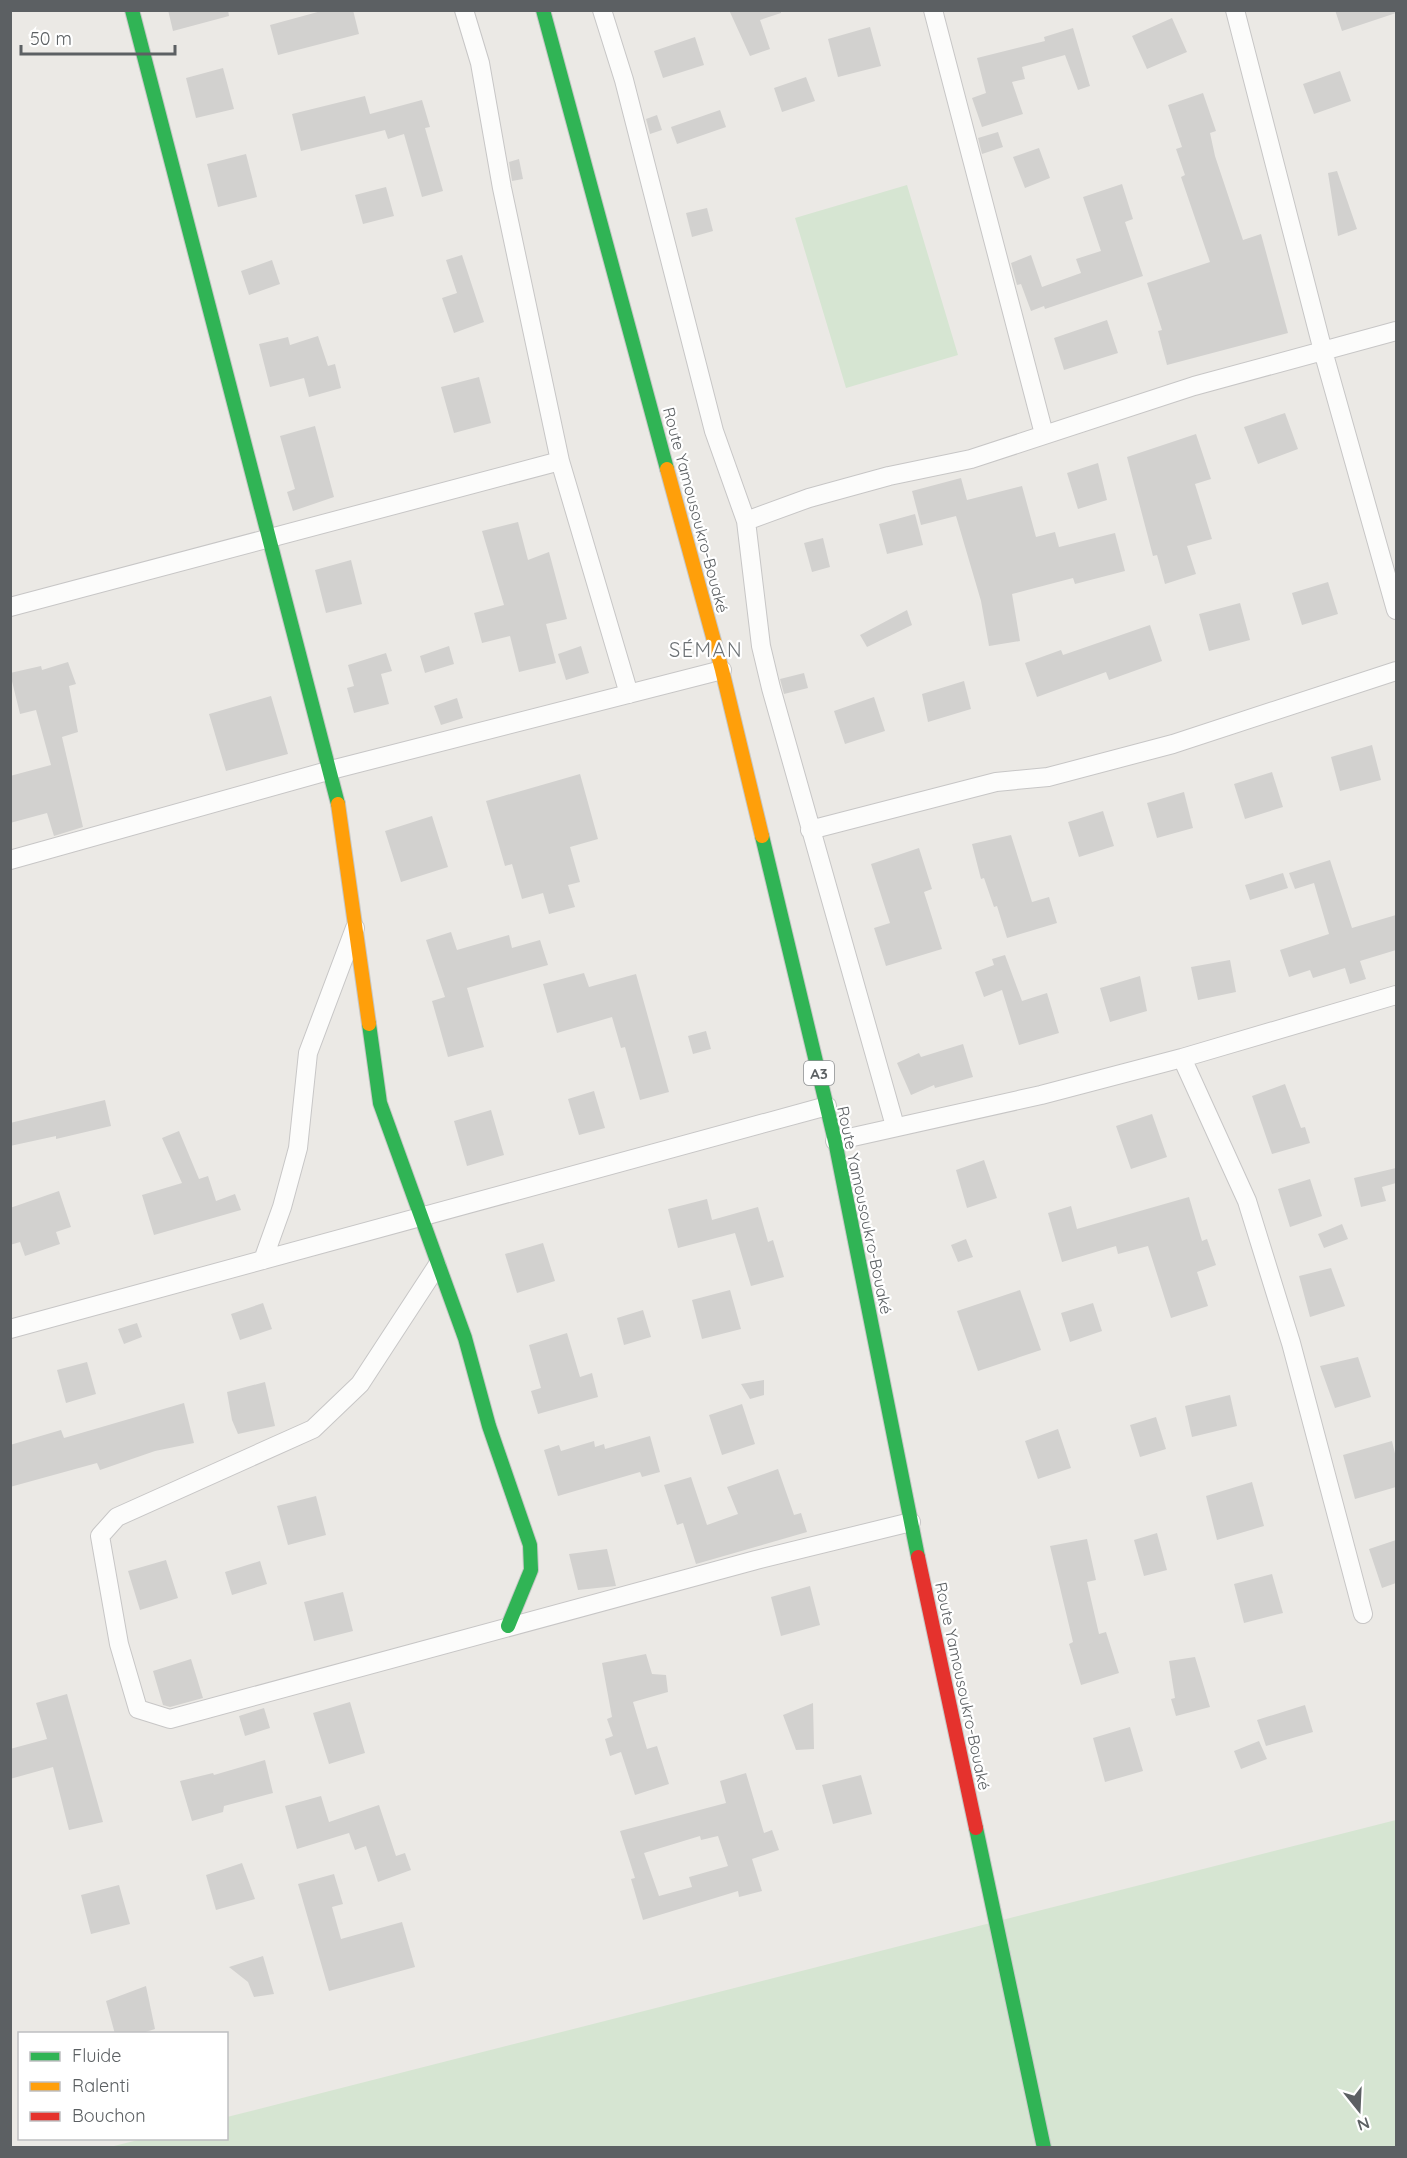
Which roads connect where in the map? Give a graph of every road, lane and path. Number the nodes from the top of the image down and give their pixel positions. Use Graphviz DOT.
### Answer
graph roads {
  1 [pos="132,10"];
  2 [pos="543,10"];
  3 [pos="602,10"];
  4 [pos="933,10"];
  5 [pos="1235,10"];
  6 [pos="469,12"];
  7 [pos="1396,331"];
  8 [pos="1323,351"];
  9 [pos="1044,434"];
  10 [pos="560,461"];
  11 [pos="746,521"];
  12 [pos="267,539"];
  13 [pos="10,607"];
  14 [pos="1396,610"];
  15 [pos="722,670"];
  16 [pos="1396,671"];
  17 [pos="629,694"];
  18 [pos="332,770"];
  19 [pos="810,830"];
  20 [pos="10,861"];
  21 [pos="356,927"];
  22 [pos="1396,995"];
  23 [pos="1182,1058"];
  24 [pos="827,1106"];
  25 [pos="895,1126"];
  26 [pos="836,1141"];
  27 [pos="423,1217"];
  28 [pos="263,1260"];
  29 [pos="437,1266"];
  30 [pos="10,1329"];
  31 [pos="911,1522"];
  32 [pos="1363,1614"];
  33 [pos="508,1626"];
  34 [pos="1044,2148"];
  1 -- 12 [label="main road"];
  2 -- 15 [label="main road, Route Yamousoukro-Bouaké / A3"];
  3 -- 11 [label="street"];
  4 -- 9 [label="street"];
  5 -- 8 [label="street"];
  6 -- 10 [label="street"];
  7 -- 8 [label="street"];
  8 -- 9 [label="street"];
  8 -- 14 [label="street"];
  9 -- 11 [label="street"];
  10 -- 12 [label="street"];
  10 -- 17 [label="street"];
  11 -- 19 [label="street"];
  12 -- 13 [label="street"];
  12 -- 18 [label="main road"];
  15 -- 17 [label="street"];
  15 -- 24 [label="main road, Route Yamousoukro-Bouaké / A3"];
  16 -- 19 [label="street"];
  17 -- 18 [label="street"];
  18 -- 20 [label="street"];
  18 -- 21 [label="main road"];
  19 -- 25 [label="street"];
  21 -- 27 [label="main road"];
  21 -- 28 [label="street"];
  22 -- 23 [label="street"];
  23 -- 25 [label="street"];
  23 -- 32 [label="street"];
  24 -- 26 [label="main road, Route Yamousoukro-Bouaké / A3"];
  24 -- 27 [label="street"];
  25 -- 26 [label="street"];
  26 -- 31 [label="main road, Route Yamousoukro-Bouaké / A3"];
  27 -- 28 [label="street"];
  27 -- 29 [label="main road"];
  28 -- 30 [label="street"];
  29 -- 33 [label="main road"];
  29 -- 33 [label="street"];
  31 -- 33 [label="street"];
  31 -- 34 [label="main road, Route Yamousoukro-Bouaké / A3"];
}
